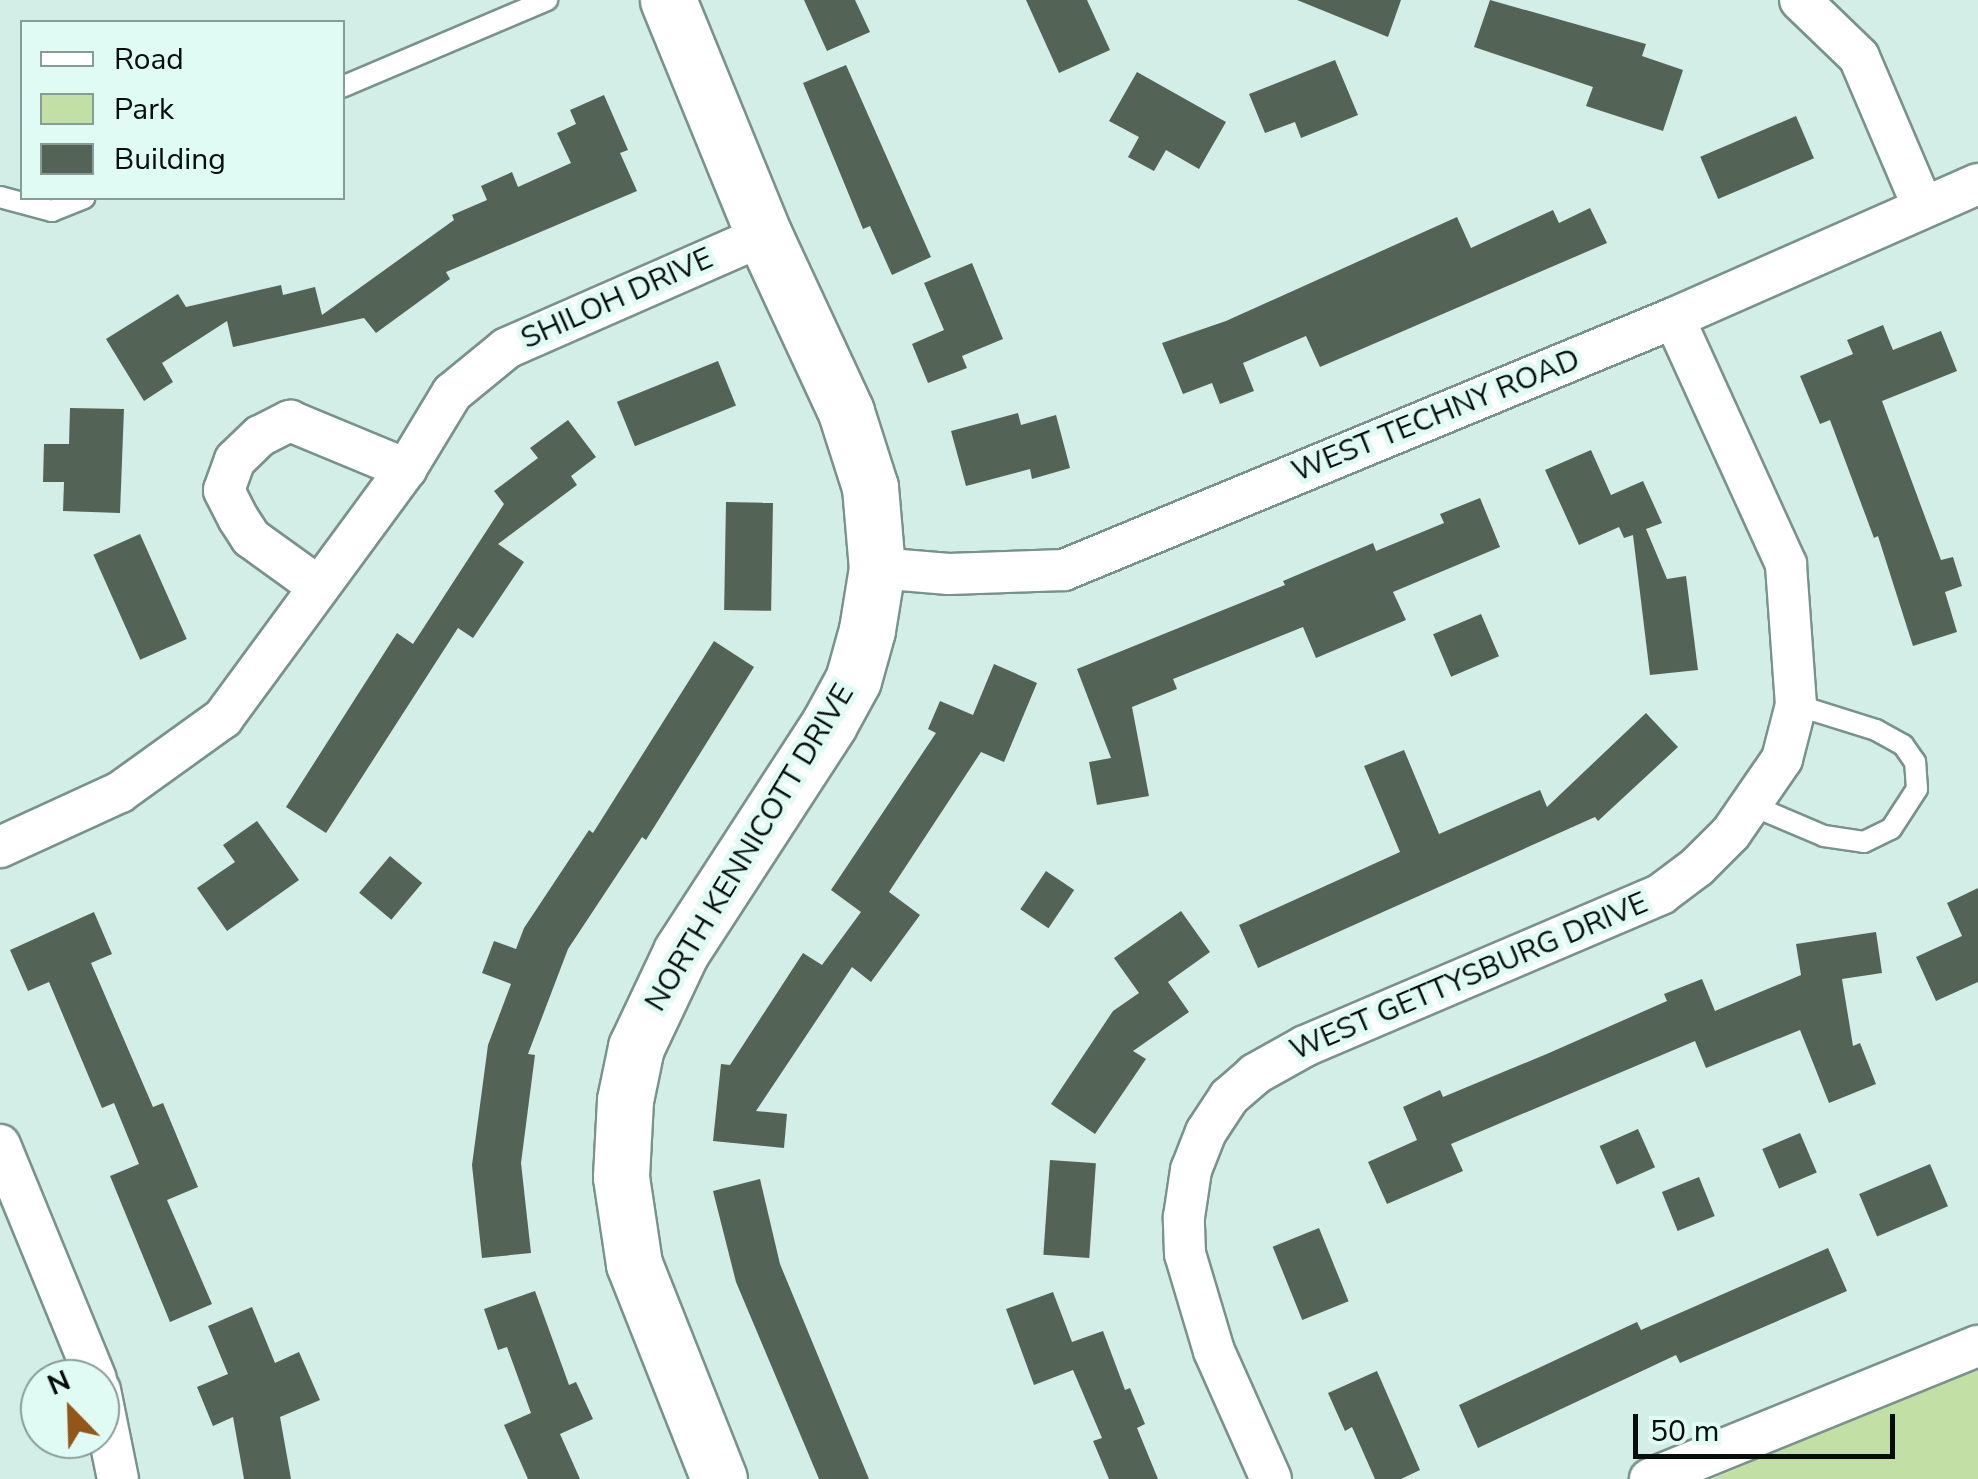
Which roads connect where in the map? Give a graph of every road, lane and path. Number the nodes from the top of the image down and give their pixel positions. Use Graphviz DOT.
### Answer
graph roads {
  1 [pos="546,0"];
  2 [pos="668,0"];
  3 [pos="1800,0"];
  4 [pos="345,86"];
  5 [pos="1978,184"];
  6 [pos="0,198"];
  7 [pos="79,200"];
  8 [pos="1923,208"];
  9 [pos="764,235"];
  10 [pos="1674,318"];
  11 [pos="406,469"];
  12 [pos="877,568"];
  13 [pos="319,587"];
  14 [pos="1796,705"];
  15 [pos="1752,805"];
  16 [pos="0,847"];
  17 [pos="0,1145"];
  18 [pos="1978,1346"];
  19 [pos="88,1359"];
  20 [pos="719,1479"];
  21 [pos="1271,1479"];
  22 [pos="1650,1479"];
  1 -- 4 [label="lane"];
  2 -- 9 [label="street, NORTH KENNICOTT DRIVE"];
  3 -- 8 [label="street"];
  5 -- 8 [label="street, WEST TECHNY ROAD"];
  6 -- 7 [label="lane"];
  8 -- 10 [label="street, WEST TECHNY ROAD"];
  9 -- 11 [label="street, SHILOH DRIVE"];
  9 -- 12 [label="street, NORTH KENNICOTT DRIVE"];
  10 -- 12 [label="street, WEST TECHNY ROAD"];
  10 -- 14 [label="street, WEST GETTYSBURG DRIVE"];
  11 -- 13 [label="street, SHILOH DRIVE"];
  11 -- 13 [label="street"];
  12 -- 20 [label="street, NORTH KENNICOTT DRIVE"];
  13 -- 16 [label="street, SHILOH DRIVE"];
  14 -- 15 [label="street, WEST GETTYSBURG DRIVE"];
  14 -- 15 [label="lane"];
  15 -- 21 [label="street, WEST GETTYSBURG DRIVE"];
  17 -- 19 [label="street"];
  18 -- 22 [label="street"];
}
